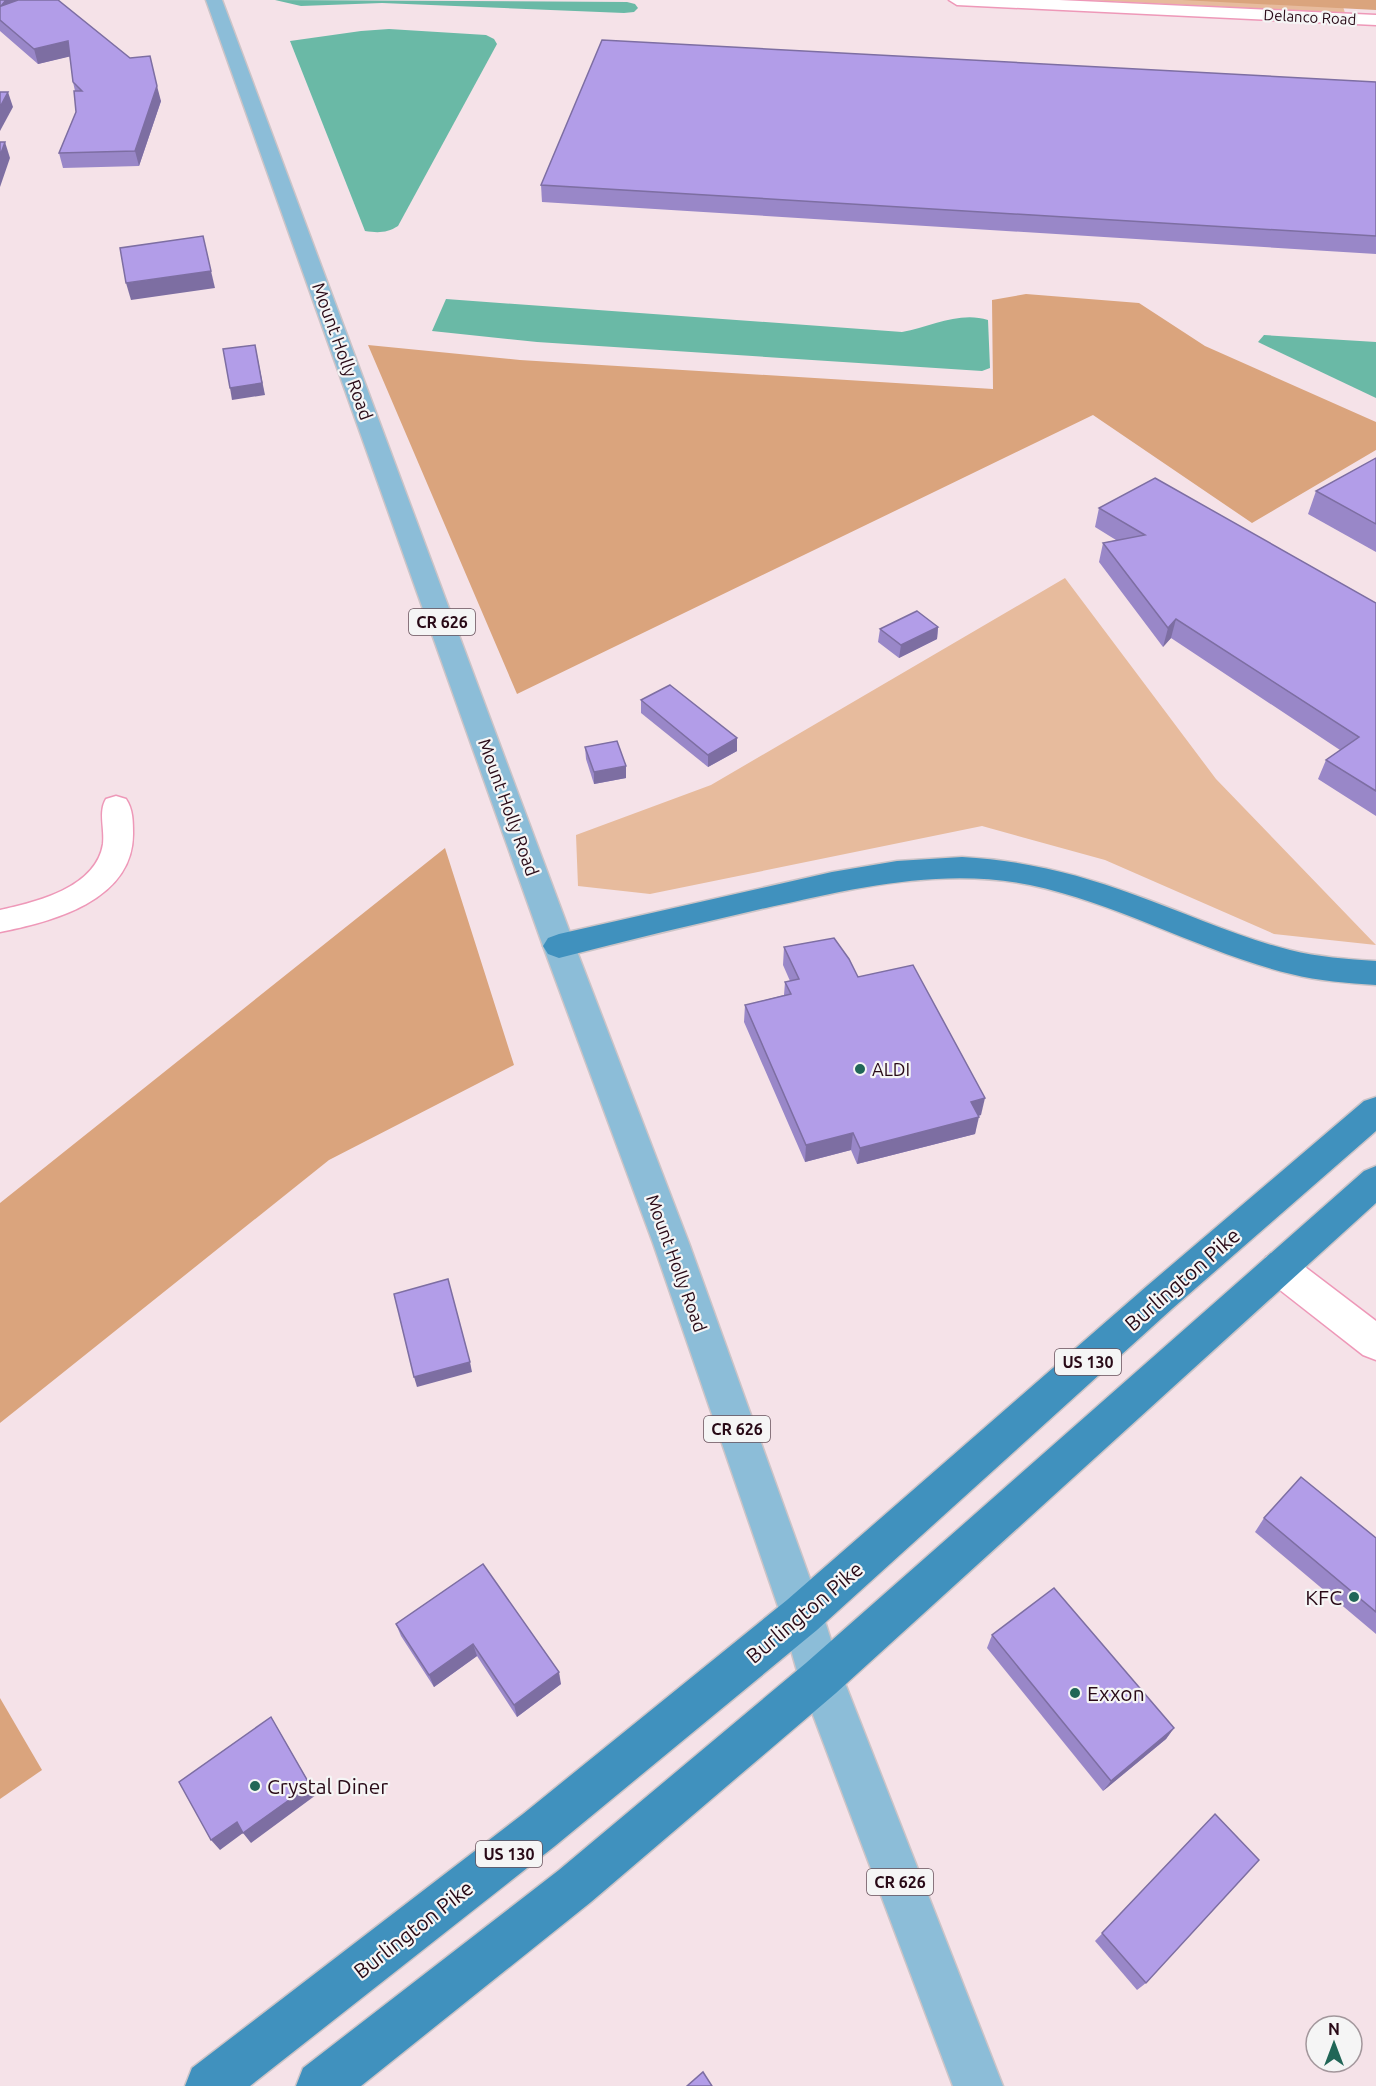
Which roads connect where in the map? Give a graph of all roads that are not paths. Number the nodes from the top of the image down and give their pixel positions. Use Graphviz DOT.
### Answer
graph roads {
  1 [pos="214,0"];
  2 [pos="957,0"];
  3 [pos="1376,20"];
  4 [pos="116,806"];
  5 [pos="0,921"];
  6 [pos="559,946"];
  7 [pos="1376,973"];
  8 [pos="1376,1111"];
  9 [pos="1376,1181"];
  10 [pos="1279,1268"];
  11 [pos="1376,1343"];
  12 [pos="802,1616"];
  13 [pos="821,1678"];
  14 [pos="210,2086"];
  15 [pos="321,2086"];
  16 [pos="978,2086"];
  1 -- 6 [label="main road, Mount Holly Road / CR 626"];
  2 -- 3 [label="street, Delanco Road"];
  4 -- 5 [label="street"];
  6 -- 7 [label="highway"];
  6 -- 12 [label="main road, Mount Holly Road / CR 626"];
  8 -- 12 [label="highway, Burlington Pike / US 130"];
  9 -- 10 [label="highway, US 130"];
  10 -- 11 [label="street"];
  10 -- 13 [label="highway, US 130"];
  12 -- 13 [label="main road, CR 626"];
  12 -- 14 [label="highway, Burlington Pike / US 130"];
  13 -- 15 [label="highway, US 130"];
  13 -- 16 [label="main road, CR 626"];
}
